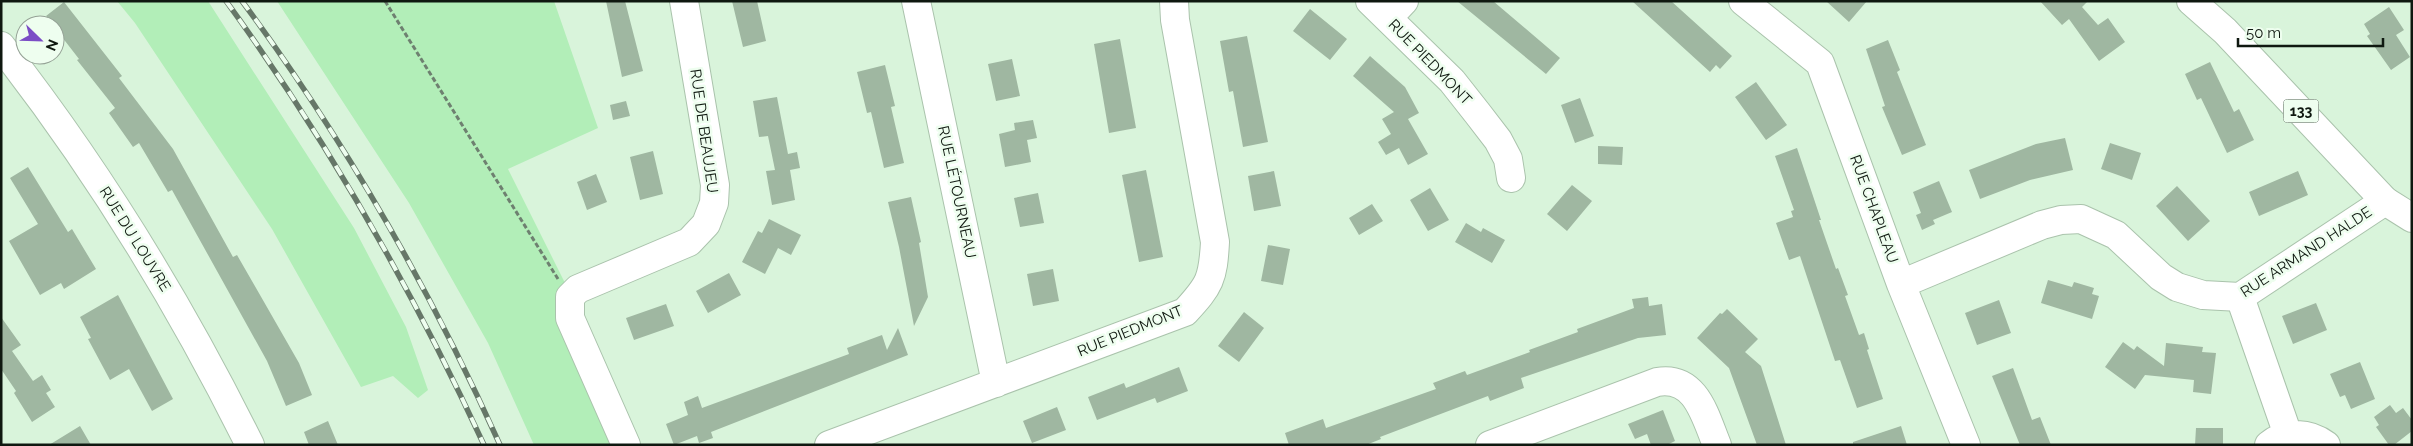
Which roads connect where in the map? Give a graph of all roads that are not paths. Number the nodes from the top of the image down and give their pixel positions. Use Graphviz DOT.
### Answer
graph roads {
  1 [pos="684,1"];
  2 [pos="916,1"];
  3 [pos="1174,1"];
  4 [pos="1743,1"];
  5 [pos="2191,1"];
  6 [pos="1387,7"];
  7 [pos="1,46"];
  8 [pos="1511,178"];
  9 [pos="2385,201"];
  10 [pos="2412,218"];
  11 [pos="1902,284"];
  12 [pos="2240,297"];
  13 [pos="996,383"];
  14 [pos="2279,440"];
  15 [pos="250,445"];
  16 [pos="626,445"];
  17 [pos="828,445"];
  18 [pos="1490,445"];
  19 [pos="1717,445"];
  20 [pos="1966,445"];
  21 [pos="2326,445"];
  1 -- 16 [label="street, RUE DE BEAUJEU"];
  2 -- 13 [label="street, RUE LÉTOURNEAU"];
  3 -- 13 [label="street, RUE PIEDMONT"];
  4 -- 11 [label="street, RUE CHAPLEAU"];
  5 -- 9 [label="street, 133"];
  6 -- 8 [label="street, RUE PIEDMONT"];
  7 -- 15 [label="street, RUE DU LOUVRE"];
  9 -- 10 [label="street, 133"];
  9 -- 12 [label="street, RUE ARMAND HALDE"];
  11 -- 12 [label="street, RUE ARMAND HALDE"];
  11 -- 20 [label="street, RUE CHAPLEAU"];
  12 -- 14 [label="street"];
  13 -- 17 [label="street, RUE PIEDMONT"];
  14 -- 21 [label="street"];
  18 -- 19 [label="street"];
}
